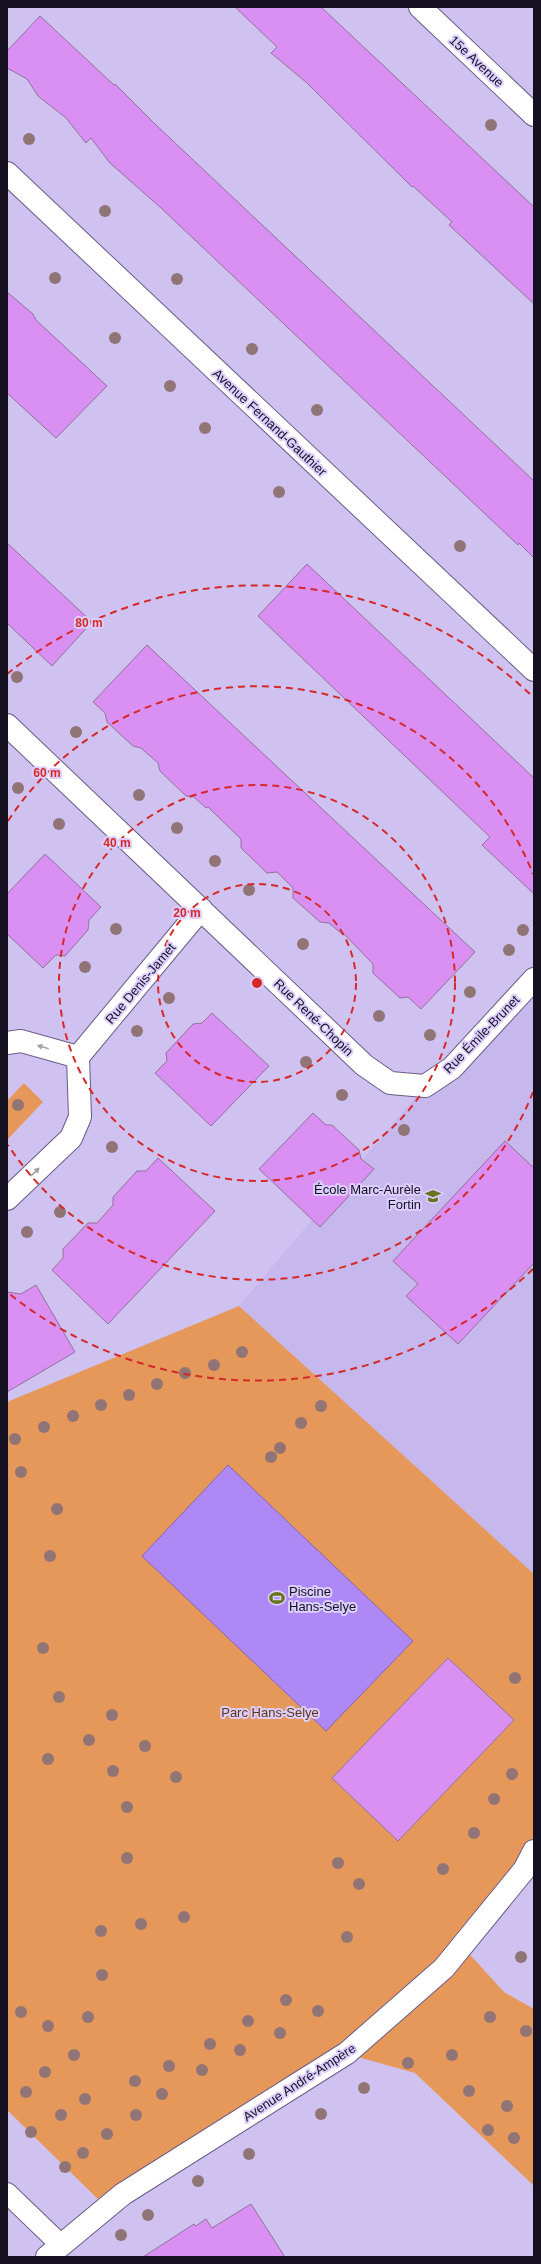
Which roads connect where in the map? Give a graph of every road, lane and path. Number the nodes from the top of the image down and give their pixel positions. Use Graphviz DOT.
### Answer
graph roads {
  1 [pos="420,7"];
  2 [pos="534,115"];
  3 [pos="7,173"];
  4 [pos="534,670"];
  5 [pos="7,725"];
  6 [pos="201,909"];
  7 [pos="534,979"];
  8 [pos="7,1043"];
  9 [pos="78,1057"];
  10 [pos="425,1086"];
  11 [pos="7,1199"];
  12 [pos="534,1851"];
  13 [pos="7,2193"];
  14 [pos="54,2251"];
  1 -- 2 [label="street, 15e Avenue"];
  3 -- 4 [label="street, Avenue Fernand-Gauthier"];
  5 -- 6 [label="street, Rue René-Chopin"];
  6 -- 9 [label="street, Rue Denis-Jamet"];
  6 -- 10 [label="street, Rue René-Chopin"];
  7 -- 10 [label="street, Rue Émile-Brunet"];
  9 -- 8 [label="street, one-way"];
  11 -- 9 [label="street, one-way"];
  12 -- 14 [label="street, Avenue André-Ampère"];
  13 -- 14 [label="lane"];
}
